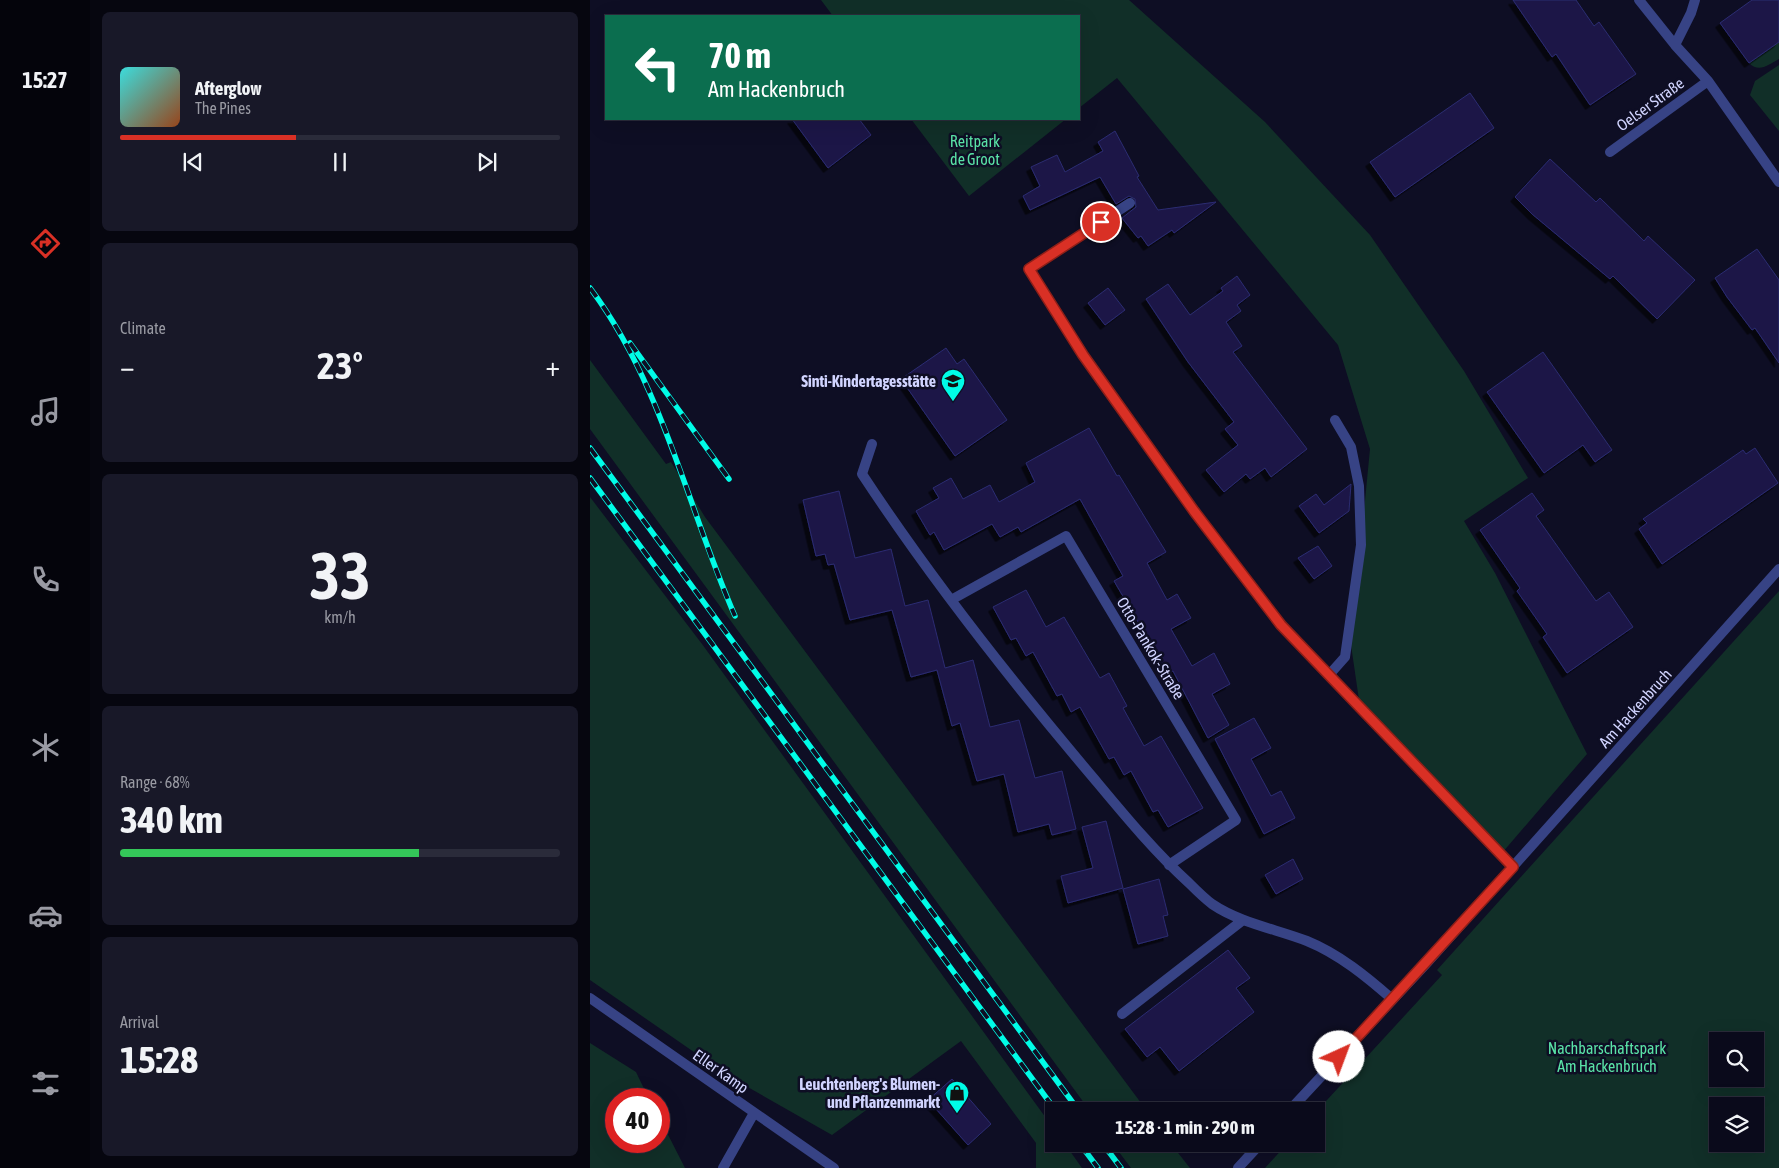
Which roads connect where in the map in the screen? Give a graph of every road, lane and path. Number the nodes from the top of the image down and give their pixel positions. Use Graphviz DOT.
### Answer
graph roads {
  1 [pos="1639,0"];
  2 [pos="1695,0"];
  3 [pos="1675,45"];
  4 [pos="1708,81"];
  5 [pos="1610,152"];
  6 [pos="1779,182"];
  7 [pos="1130,203"];
  8 [pos="1335,420"];
  9 [pos="872,444"];
  10 [pos="1779,569"];
  11 [pos="951,600"];
  12 [pos="1330,674"];
  13 [pos="1169,865"];
  14 [pos="1513,867"];
  15 [pos="1242,920"];
  16 [pos="590,998"];
  17 [pos="1392,999"];
  18 [pos="1122,1014"];
  19 [pos="1298,1102"];
  20 [pos="754,1113"];
  21 [pos="1253,1152"];
  22 [pos="723,1168"];
  23 [pos="834,1168"];
  24 [pos="1238,1168"];
  1 -- 3 [label="street, Oelser Straße"];
  2 -- 3 [label="street"];
  3 -- 4 [label="street, Oelser Straße"];
  4 -- 5 [label="street, Oelser Straße"];
  4 -- 6 [label="street, Oelser Straße"];
  7 -- 12 [label="street"];
  8 -- 12 [label="street"];
  9 -- 11 [label="street"];
  10 -- 14 [label="street, Am Hackenbruch"];
  11 -- 13 [label="street"];
  11 -- 13 [label="street, Otto-Pankok-Straße"];
  12 -- 14 [label="street"];
  13 -- 15 [label="street"];
  14 -- 17 [label="street, Am Hackenbruch"];
  15 -- 17 [label="street"];
  15 -- 18 [label="street"];
  16 -- 20 [label="street, Eller Kamp"];
  17 -- 19 [label="street, Am Hackenbruch"];
  20 -- 22 [label="street"];
  20 -- 23 [label="street, Eller Kamp"];
  21 -- 24 [label="street"];
}
